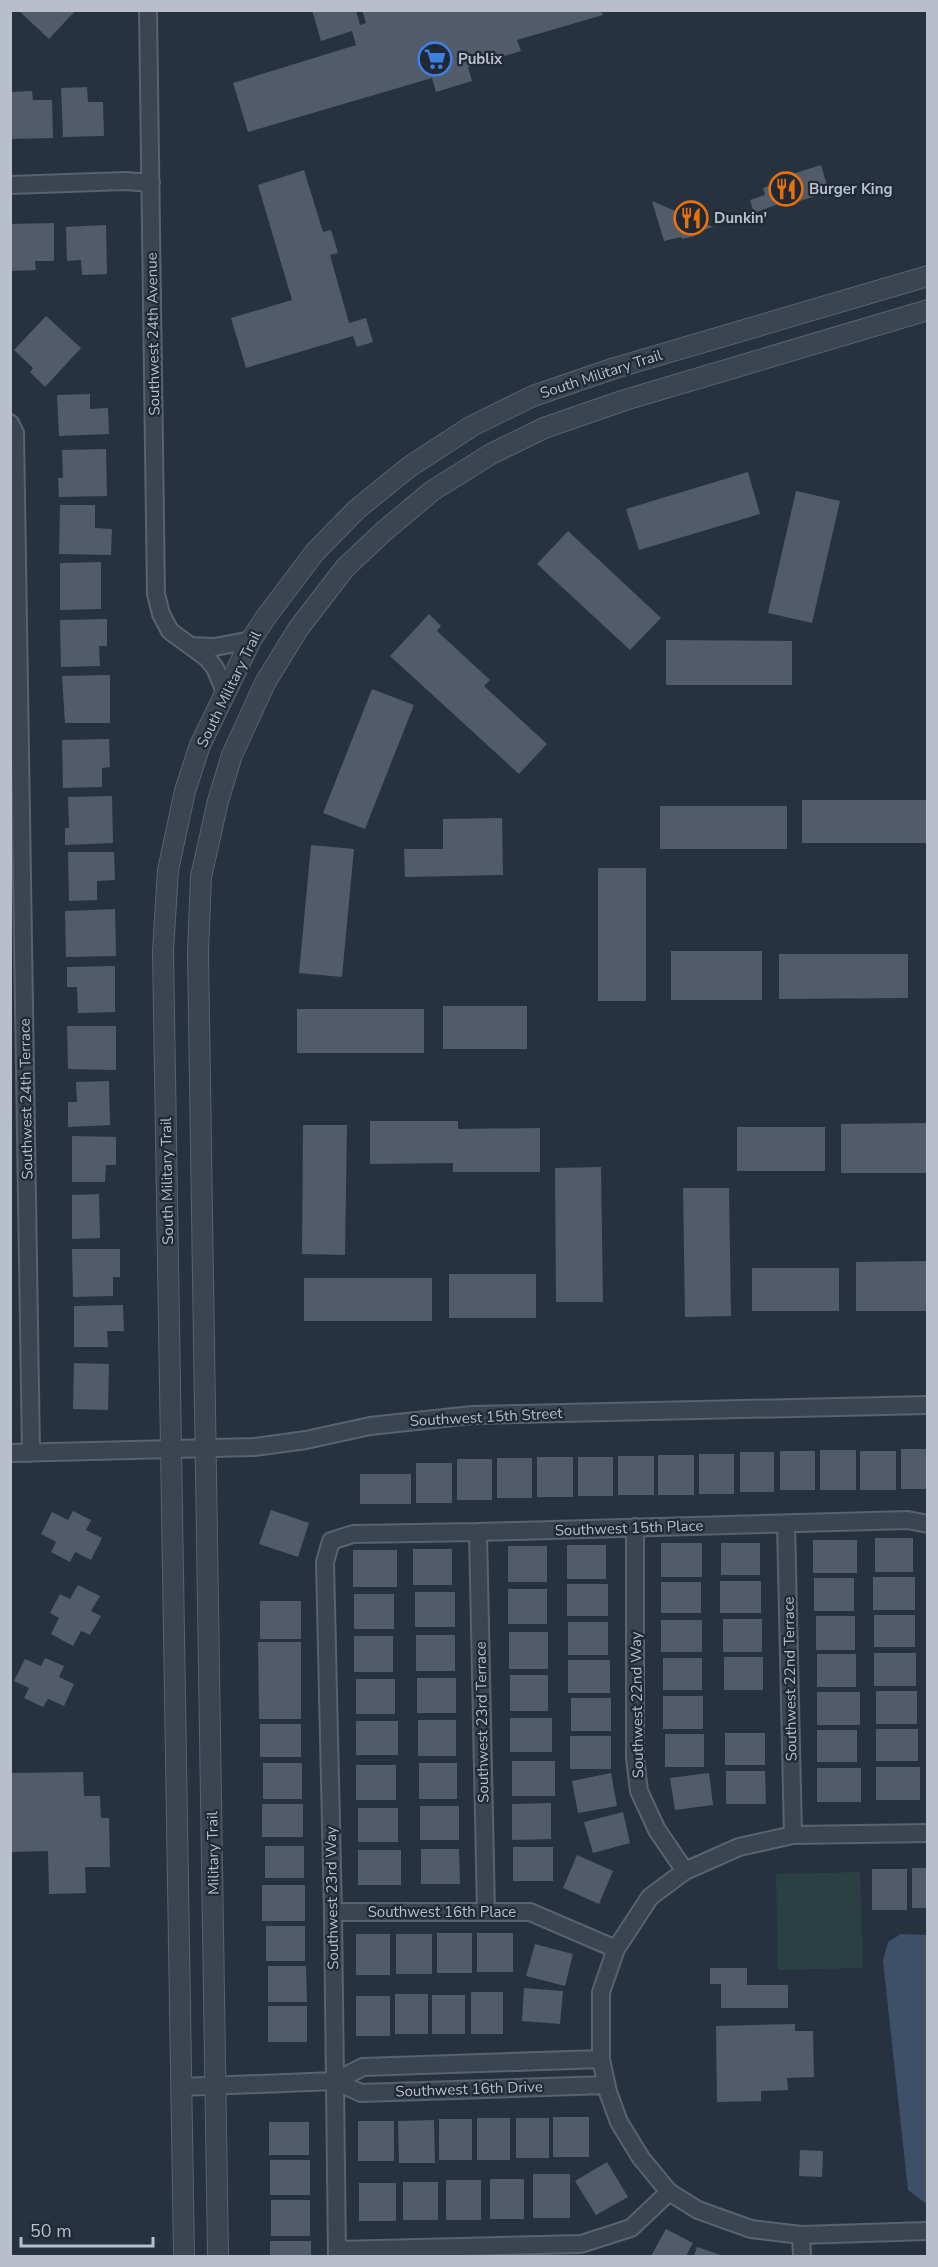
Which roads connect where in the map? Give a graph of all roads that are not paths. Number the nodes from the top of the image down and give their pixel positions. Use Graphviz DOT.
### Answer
graph roads {
  1 [pos="148,10"];
  2 [pos="151,183"];
  3 [pos="10,184"];
  4 [pos="927,276"];
  5 [pos="927,310"];
  6 [pos="10,423"];
  7 [pos="251,640"];
  8 [pos="190,646"];
  9 [pos="225,692"];
  10 [pos="927,1405"];
  11 [pos="206,1449"];
  12 [pos="170,1450"];
  13 [pos="10,1453"];
  14 [pos="31,1453"];
  15 [pos="786,1524"];
  16 [pos="927,1524"];
  17 [pos="635,1527"];
  18 [pos="478,1532"];
  19 [pos="331,1541"];
  20 [pos="927,1833"];
  21 [pos="793,1835"];
  22 [pos="685,1871"];
  23 [pos="486,1911"];
  24 [pos="333,1912"];
  25 [pos="616,1949"];
  26 [pos="601,2059"];
  27 [pos="335,2081"];
  28 [pos="606,2085"];
  29 [pos="216,2086"];
  30 [pos="182,2087"];
  31 [pos="669,2192"];
  32 [pos="927,2231"];
  33 [pos="801,2235"];
  34 [pos="337,2253"];
  35 [pos="184,2256"];
  36 [pos="218,2256"];
  37 [pos="802,2256"];
  1 -- 2 [label="street, Southwest 24th Avenue"];
  2 -- 3 [label="street"];
  2 -- 8 [label="street, Southwest 24th Avenue"];
  4 -- 7 [label="street, South Military Trail"];
  5 -- 11 [label="street, South Military Trail"];
  6 -- 14 [label="street, Southwest 24th Terrace"];
  7 -- 8 [label="street"];
  7 -- 9 [label="street, South Military Trail"];
  8 -- 9 [label="street, Southwest 24th Avenue"];
  9 -- 12 [label="street, South Military Trail"];
  10 -- 11 [label="street, Southwest 15th Street"];
  11 -- 12 [label="street, Southwest 15th Street"];
  11 -- 29 [label="street, Military Trail"];
  12 -- 14 [label="street, Southwest 15th Street"];
  12 -- 30 [label="street"];
  13 -- 14 [label="street, Southwest 15th Street"];
  15 -- 16 [label="street, Southwest 15th Place"];
  15 -- 17 [label="street, Southwest 15th Place"];
  15 -- 21 [label="street, Southwest 22nd Terrace"];
  17 -- 18 [label="street, Southwest 15th Place"];
  17 -- 22 [label="street, Southwest 22nd Way"];
  18 -- 19 [label="street, Southwest 15th Place"];
  18 -- 23 [label="street, Southwest 23rd Terrace"];
  19 -- 24 [label="street, Southwest 23rd Way"];
  20 -- 21 [label="street"];
  21 -- 22 [label="street"];
  22 -- 25 [label="street"];
  23 -- 24 [label="street, Southwest 16th Place"];
  23 -- 25 [label="street, Southwest 16th Place"];
  24 -- 27 [label="street, Southwest 23rd Way"];
  25 -- 26 [label="street"];
  26 -- 27 [label="street, Southwest 16th Drive"];
  26 -- 28 [label="street"];
  27 -- 28 [label="street, Southwest 16th Drive"];
  27 -- 29 [label="street, Southwest 16th Drive"];
  27 -- 34 [label="street, Southwest 23rd Way"];
  28 -- 31 [label="street"];
  29 -- 30 [label="street, Southwest 16th Drive"];
  29 -- 36 [label="street, Military Trail"];
  30 -- 35 [label="street"];
  31 -- 33 [label="street"];
  31 -- 34 [label="street"];
  32 -- 33 [label="street"];
  33 -- 37 [label="street"];
}
